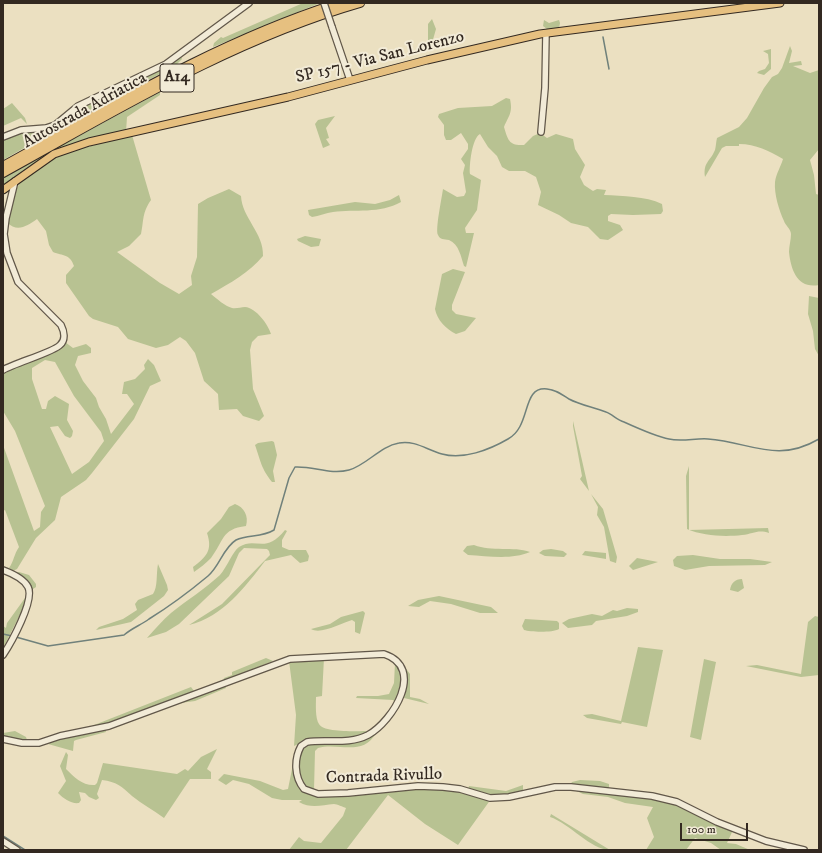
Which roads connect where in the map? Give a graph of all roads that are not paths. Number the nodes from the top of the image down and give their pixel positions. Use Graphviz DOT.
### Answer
graph roads {
  1 [pos="249,3"];
  2 [pos="324,3"];
  3 [pos="339,3"];
  4 [pos="360,3"];
  5 [pos="780,3"];
  6 [pos="546,33"];
  7 [pos="350,80"];
  8 [pos="541,132"];
  9 [pos="3,137"];
  10 [pos="3,166"];
  11 [pos="3,173"];
  12 [pos="15,181"];
  13 [pos="3,190"];
  14 [pos="3,370"];
  15 [pos="3,570"];
  16 [pos="3,655"];
  17 [pos="3,739"];
  18 [pos="3,841"];
  19 [pos="18,850"];
  20 [pos="804,850"];
  1 -- 9 [label="street"];
  2 -- 7 [label="street, bridge"];
  3 -- 10 [label="highway, Autostrada Adriatica / A14"];
  4 -- 11 [label="highway, Autostrada Adriatica / A14"];
  5 -- 6 [label="main road, SP 157 - Via San Lorenzo"];
  6 -- 7 [label="main road, SP 157 - Via San Lorenzo"];
  6 -- 8 [label="street"];
  7 -- 12 [label="main road, SP 157 - Via San Lorenzo"];
  12 -- 13 [label="main road, SP 157 - Via San Lorenzo"];
  12 -- 14 [label="street"];
  15 -- 16 [label="street"];
  17 -- 20 [label="street, Contrada Rivullo"];
  18 -- 19 [label="street"];
}
